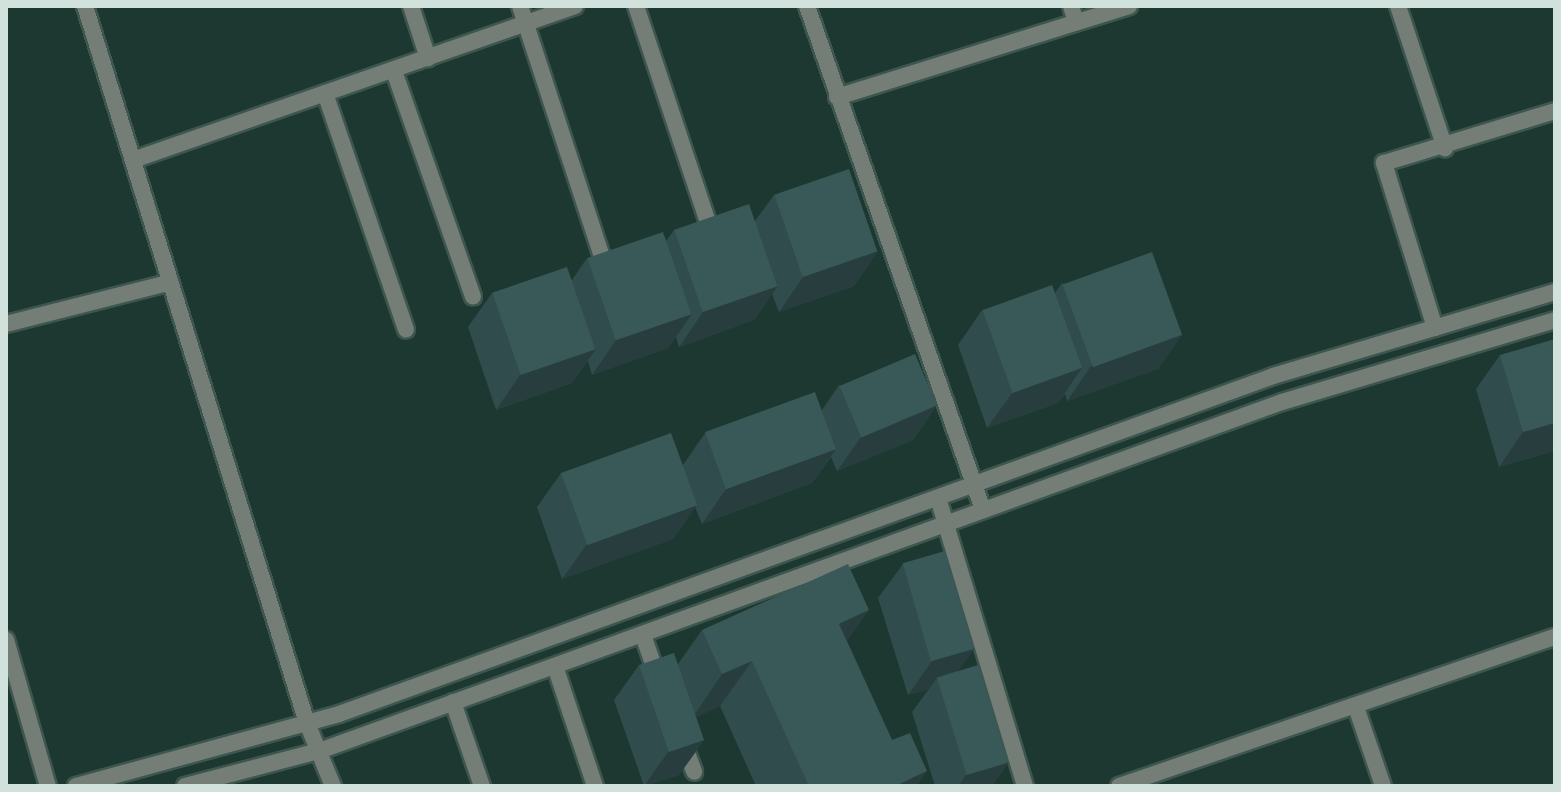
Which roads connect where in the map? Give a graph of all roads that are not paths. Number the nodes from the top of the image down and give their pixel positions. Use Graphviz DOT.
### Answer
graph roads {
  1 [pos="85,6"];
  2 [pos="411,6"];
  3 [pos="520,6"];
  4 [pos="575,6"];
  5 [pos="636,6"];
  6 [pos="807,6"];
  7 [pos="1129,6"];
  8 [pos="1398,6"];
  9 [pos="1074,14"];
  10 [pos="525,24"];
  11 [pos="428,58"];
  12 [pos="394,71"];
  13 [pos="325,93"];
  14 [pos="837,97"];
  15 [pos="1555,111"];
  16 [pos="1445,148"];
  17 [pos="133,160"];
  18 [pos="709,225"];
  19 [pos="604,263"];
  20 [pos="168,283"];
  21 [pos="1555,292"];
  22 [pos="473,297"];
  23 [pos="1555,320"];
  24 [pos="6,324"];
  25 [pos="1435,328"];
  26 [pos="406,329"];
  27 [pos="975,485"];
  28 [pos="938,498"];
  29 [pos="983,510"];
  30 [pos="947,526"];
  31 [pos="643,635"];
  32 [pos="1555,637"];
  33 [pos="6,640"];
  34 [pos="555,666"];
  35 [pos="667,700"];
  36 [pos="453,702"];
  37 [pos="1356,707"];
  38 [pos="307,723"];
  39 [pos="678,729"];
  40 [pos="322,750"];
  41 [pos="694,772"];
  42 [pos="48,786"];
  43 [pos="76,786"];
  44 [pos="185,786"];
  45 [pos="333,786"];
  46 [pos="482,786"];
  47 [pos="595,786"];
  48 [pos="1025,786"];
  49 [pos="1119,786"];
  50 [pos="1383,786"];
  1 -- 17 [label="street"];
  2 -- 11 [label="street"];
  3 -- 10 [label="street"];
  4 -- 10 [label="street"];
  5 -- 18 [label="street"];
  6 -- 14 [label="street"];
  7 -- 9 [label="street"];
  8 -- 16 [label="street"];
  9 -- 14 [label="street"];
  10 -- 11 [label="street"];
  10 -- 19 [label="street"];
  11 -- 12 [label="street"];
  12 -- 13 [label="street"];
  12 -- 22 [label="street"];
  13 -- 17 [label="street"];
  13 -- 26 [label="street"];
  14 -- 27 [label="street"];
  15 -- 16 [label="street"];
  16 -- 25 [label="street"];
  17 -- 20 [label="street"];
  20 -- 24 [label="street"];
  20 -- 38 [label="street"];
  21 -- 25 [label="street"];
  23 -- 29 [label="street"];
  25 -- 27 [label="street"];
  27 -- 28 [label="street"];
  27 -- 29 [label="street"];
  28 -- 30 [label="street"];
  28 -- 38 [label="street"];
  29 -- 30 [label="street"];
  30 -- 31 [label="street"];
  30 -- 48 [label="street"];
  31 -- 34 [label="street"];
  31 -- 35 [label="street"];
  32 -- 37 [label="street"];
  33 -- 42 [label="street"];
  34 -- 36 [label="street"];
  34 -- 47 [label="street"];
  36 -- 40 [label="street"];
  36 -- 46 [label="street"];
  37 -- 49 [label="street"];
  37 -- 50 [label="street"];
  38 -- 40 [label="street"];
  38 -- 43 [label="street"];
  39 -- 41 [label="street"];
  40 -- 44 [label="street"];
  40 -- 45 [label="street"];
}
